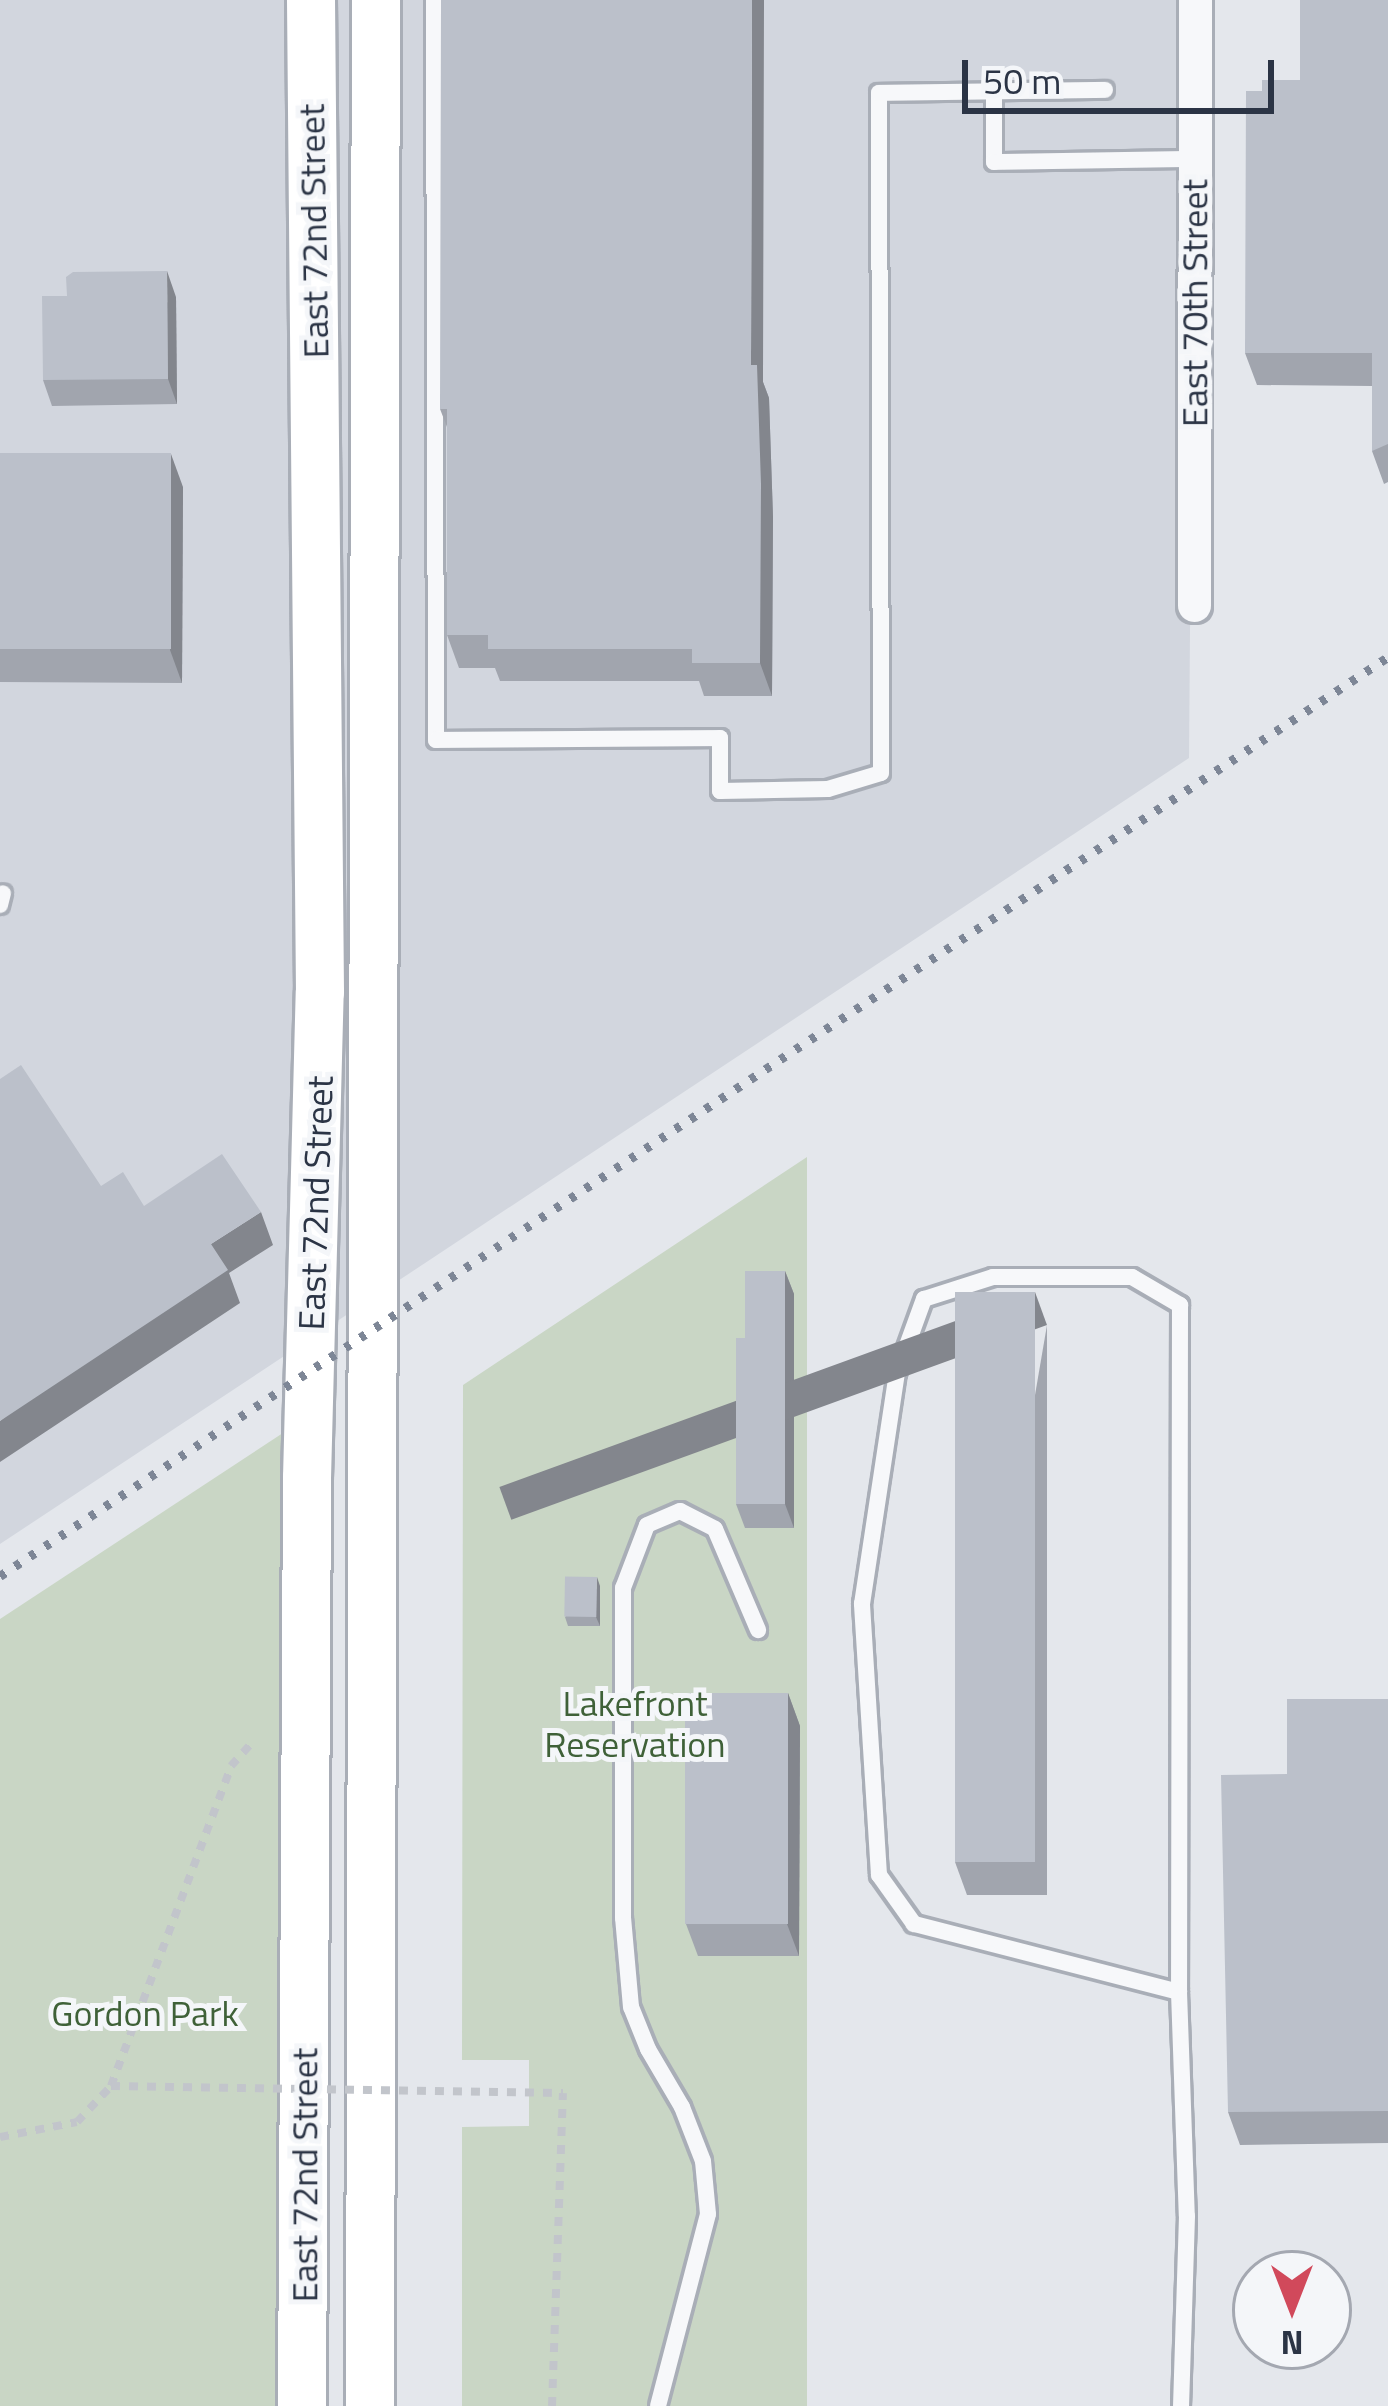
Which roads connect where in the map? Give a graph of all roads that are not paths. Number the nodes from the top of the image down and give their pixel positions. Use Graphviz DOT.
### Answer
graph roads {
  1 [pos="311,0"];
  2 [pos="376,0"];
  3 [pos="434,0"];
  4 [pos="1195,0"];
  5 [pos="994,89"];
  6 [pos="1105,90"];
  7 [pos="1194,159"];
  8 [pos="1194,605"];
  9 [pos="758,1630"];
  10 [pos="1179,1992"];
  11 [pos="302,2406"];
  12 [pos="370,2406"];
  13 [pos="658,2406"];
  14 [pos="1181,2406"];
  1 -- 11 [label="main road, East 72nd Street"];
  2 -- 12 [label="main road, East 72nd Street"];
  3 -- 5 [label="lane"];
  4 -- 7 [label="street, East 70th Street"];
  5 -- 6 [label="lane"];
  5 -- 7 [label="lane"];
  7 -- 8 [label="street, East 70th Street"];
  9 -- 13 [label="lane"];
  10 -- 10 [label="lane"];
  10 -- 14 [label="lane"];
}
